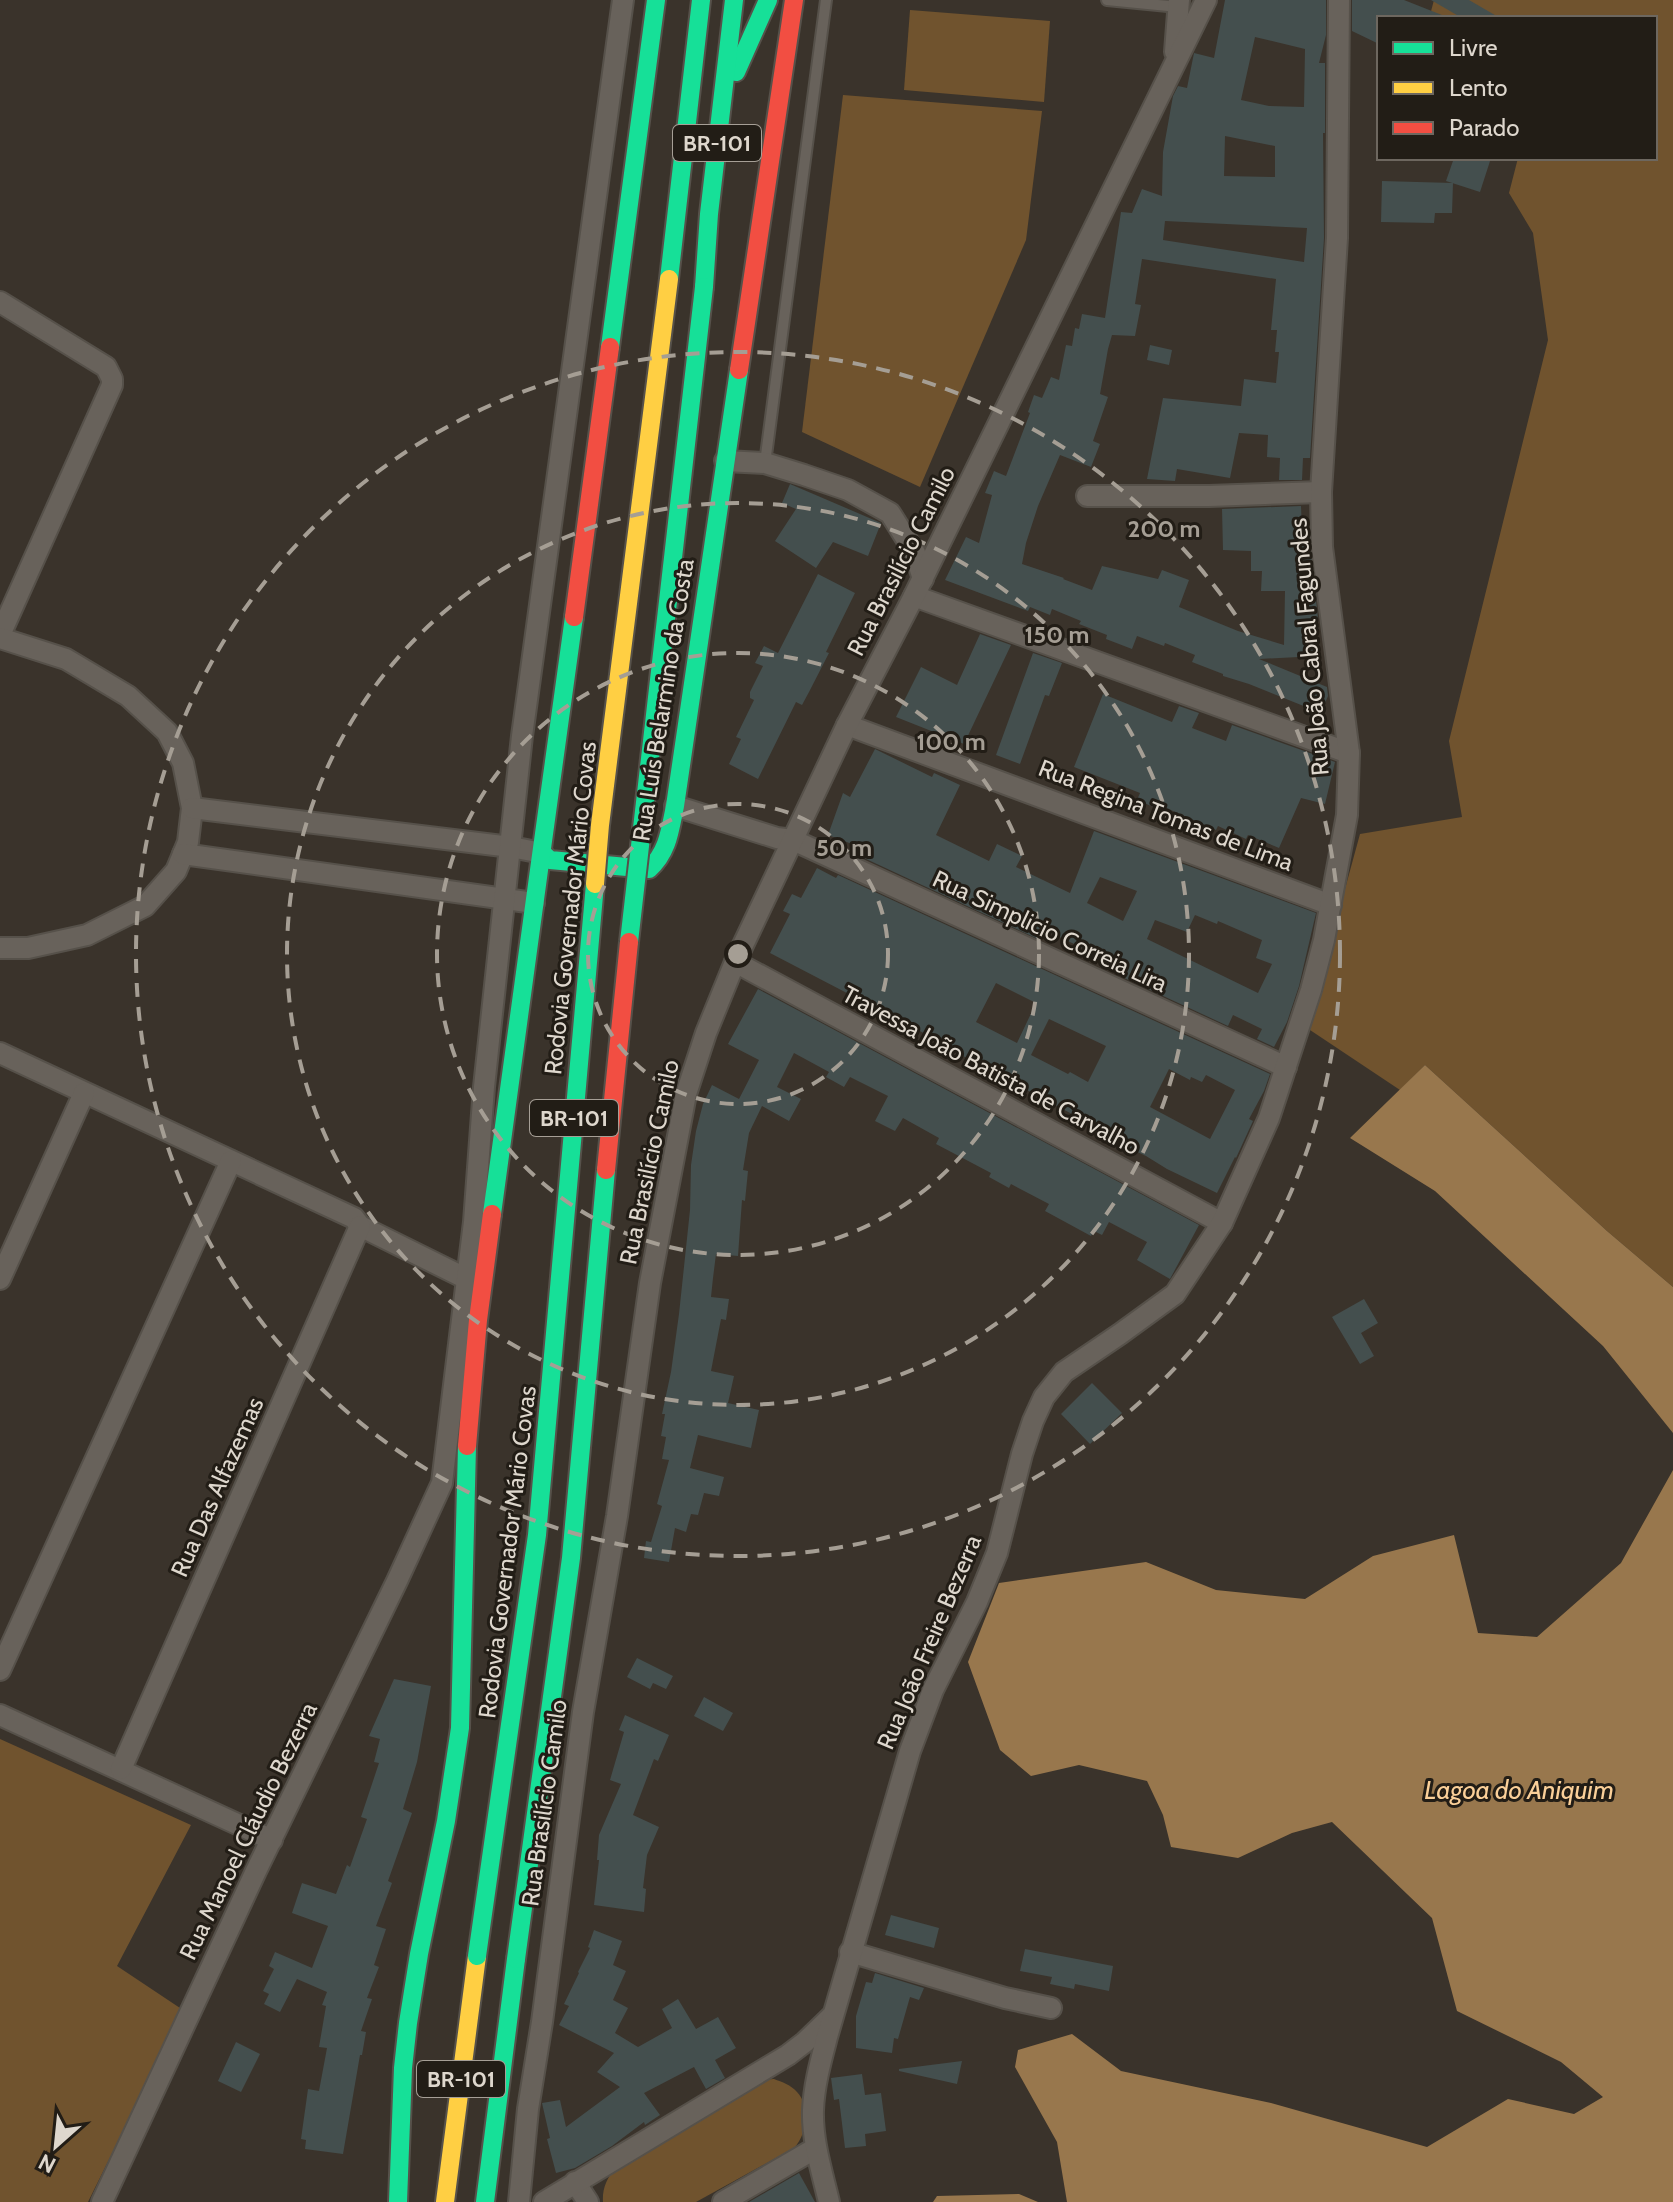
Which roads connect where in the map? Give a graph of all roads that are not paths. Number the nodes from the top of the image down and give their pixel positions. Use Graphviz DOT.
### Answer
graph roads {
  1 [pos="623,0"];
  2 [pos="656,0"];
  3 [pos="701,0"];
  4 [pos="734,0"];
  5 [pos="768,0"];
  6 [pos="794,0"];
  7 [pos="826,0"];
  8 [pos="1107,0"];
  9 [pos="1206,0"];
  10 [pos="1339,0"];
  11 [pos="1178,4"];
  12 [pos="1174,65"];
  13 [pos="721,106"];
  14 [pos="0,302"];
  15 [pos="725,461"];
  16 [pos="765,463"];
  17 [pos="1321,492"];
  18 [pos="1087,496"];
  19 [pos="919,588"];
  20 [pos="0,636"];
  21 [pos="847,725"];
  22 [pos="1349,753"];
  23 [pos="675,806"];
  24 [pos="192,808"];
  25 [pos="793,840"];
  26 [pos="511,847"];
  27 [pos="542,853"];
  28 [pos="183,854"];
  29 [pos="506,898"];
  30 [pos="534,903"];
  31 [pos="1331,905"];
  32 [pos="0,948"];
  33 [pos="735,962"];
  34 [pos="0,1053"];
  35 [pos="1286,1067"];
  36 [pos="84,1093"];
  37 [pos="231,1161"];
  38 [pos="1222,1223"];
  39 [pos="360,1226"];
  40 [pos="1197,1262"];
  41 [pos="0,1279"];
  42 [pos="467,1279"];
  43 [pos="0,1670"];
  44 [pos="0,1715"];
  45 [pos="121,1769"];
  46 [pos="272,1840"];
  47 [pos="850,1952"];
  48 [pos="1051,2008"];
  49 [pos="834,2015"];
  50 [pos="816,2148"];
  51 [pos="575,2182"];
  52 [pos="102,2202"];
  53 [pos="398,2202"];
  54 [pos="445,2202"];
  55 [pos="485,2202"];
  56 [pos="519,2202"];
  57 [pos="544,2202"];
  58 [pos="588,2202"];
  59 [pos="723,2202"];
  60 [pos="829,2202"];
  1 -- 26 [label="street, Rua Manoel Cláudio Bezerra"];
  2 -- 27 [label="main road"];
  3 -- 54 [label="main road, Rodovia Governador Mário Covas / BR-101, bridge"];
  4 -- 13 [label="main road, BR-101"];
  5 -- 13 [label="main road"];
  6 -- 15 [label="main road, Rua Luís Belarmino da Costa"];
  7 -- 16 [label="lane"];
  8 -- 11 [label="lane"];
  9 -- 12 [label="street, Rua Brasilício Camilo"];
  10 -- 17 [label="street, Rua João Cabral Fagundes"];
  11 -- 12 [label="street"];
  12 -- 19 [label="street, Rua Brasilício Camilo"];
  13 -- 55 [label="main road, BR-101, bridge"];
  14 -- 20 [label="street"];
  15 -- 16 [label="street"];
  15 -- 23 [label="main road, Rua Luís Belarmino da Costa"];
  16 -- 19 [label="street"];
  17 -- 18 [label="street"];
  17 -- 22 [label="street, Rua João Cabral Fagundes"];
  19 -- 21 [label="street, Rua Brasilício Camilo"];
  19 -- 22 [label="street"];
  20 -- 24 [label="street"];
  21 -- 25 [label="street, Rua Brasilício Camilo"];
  21 -- 31 [label="street, Rua Regina Tomas de Lima"];
  22 -- 31 [label="street, Rua João Cabral Fagundes"];
  23 -- 25 [label="street, Rua Simplicio Correia Lira"];
  23 -- 27 [label="main road, Rua Luís Belarmino da Costa"];
  24 -- 26 [label="street"];
  24 -- 28 [label="street"];
  25 -- 33 [label="street, Rua Brasilício Camilo"];
  25 -- 35 [label="street, Rua Simplicio Correia Lira"];
  26 -- 27 [label="street"];
  26 -- 29 [label="street, Rua Manoel Cláudio Bezerra"];
  27 -- 30 [label="main road"];
  28 -- 29 [label="street"];
  28 -- 32 [label="street"];
  29 -- 30 [label="street"];
  29 -- 42 [label="street, Rua Manoel Cláudio Bezerra"];
  30 -- 53 [label="main road"];
  31 -- 35 [label="street, Rua João Cabral Fagundes"];
  33 -- 38 [label="street, Travessa João Batista de Carvalho"];
  33 -- 56 [label="street, Rua Brasilício Camilo"];
  34 -- 36 [label="street"];
  35 -- 38 [label="street, Rua João Cabral Fagundes"];
  36 -- 37 [label="street"];
  36 -- 41 [label="street"];
  37 -- 39 [label="street"];
  37 -- 43 [label="street"];
  38 -- 40 [label="street, Rua João Cabral Fagundes"];
  39 -- 42 [label="street"];
  39 -- 45 [label="street, Rua Das Alfazemas"];
  40 -- 47 [label="street, Rua João Freire Bezerra"];
  42 -- 46 [label="street, Rua Manoel Cláudio Bezerra"];
  44 -- 45 [label="street"];
  45 -- 46 [label="street"];
  46 -- 52 [label="street, Rua Manoel Cláudio Bezerra"];
  47 -- 48 [label="street"];
  47 -- 49 [label="street, Rua João Freire Bezerra"];
  49 -- 50 [label="street, Rua João Freire Bezerra"];
  49 -- 51 [label="street"];
  50 -- 59 [label="street"];
  50 -- 60 [label="street, Rua João Freire Bezerra"];
  51 -- 57 [label="street"];
  51 -- 58 [label="street"];
}
